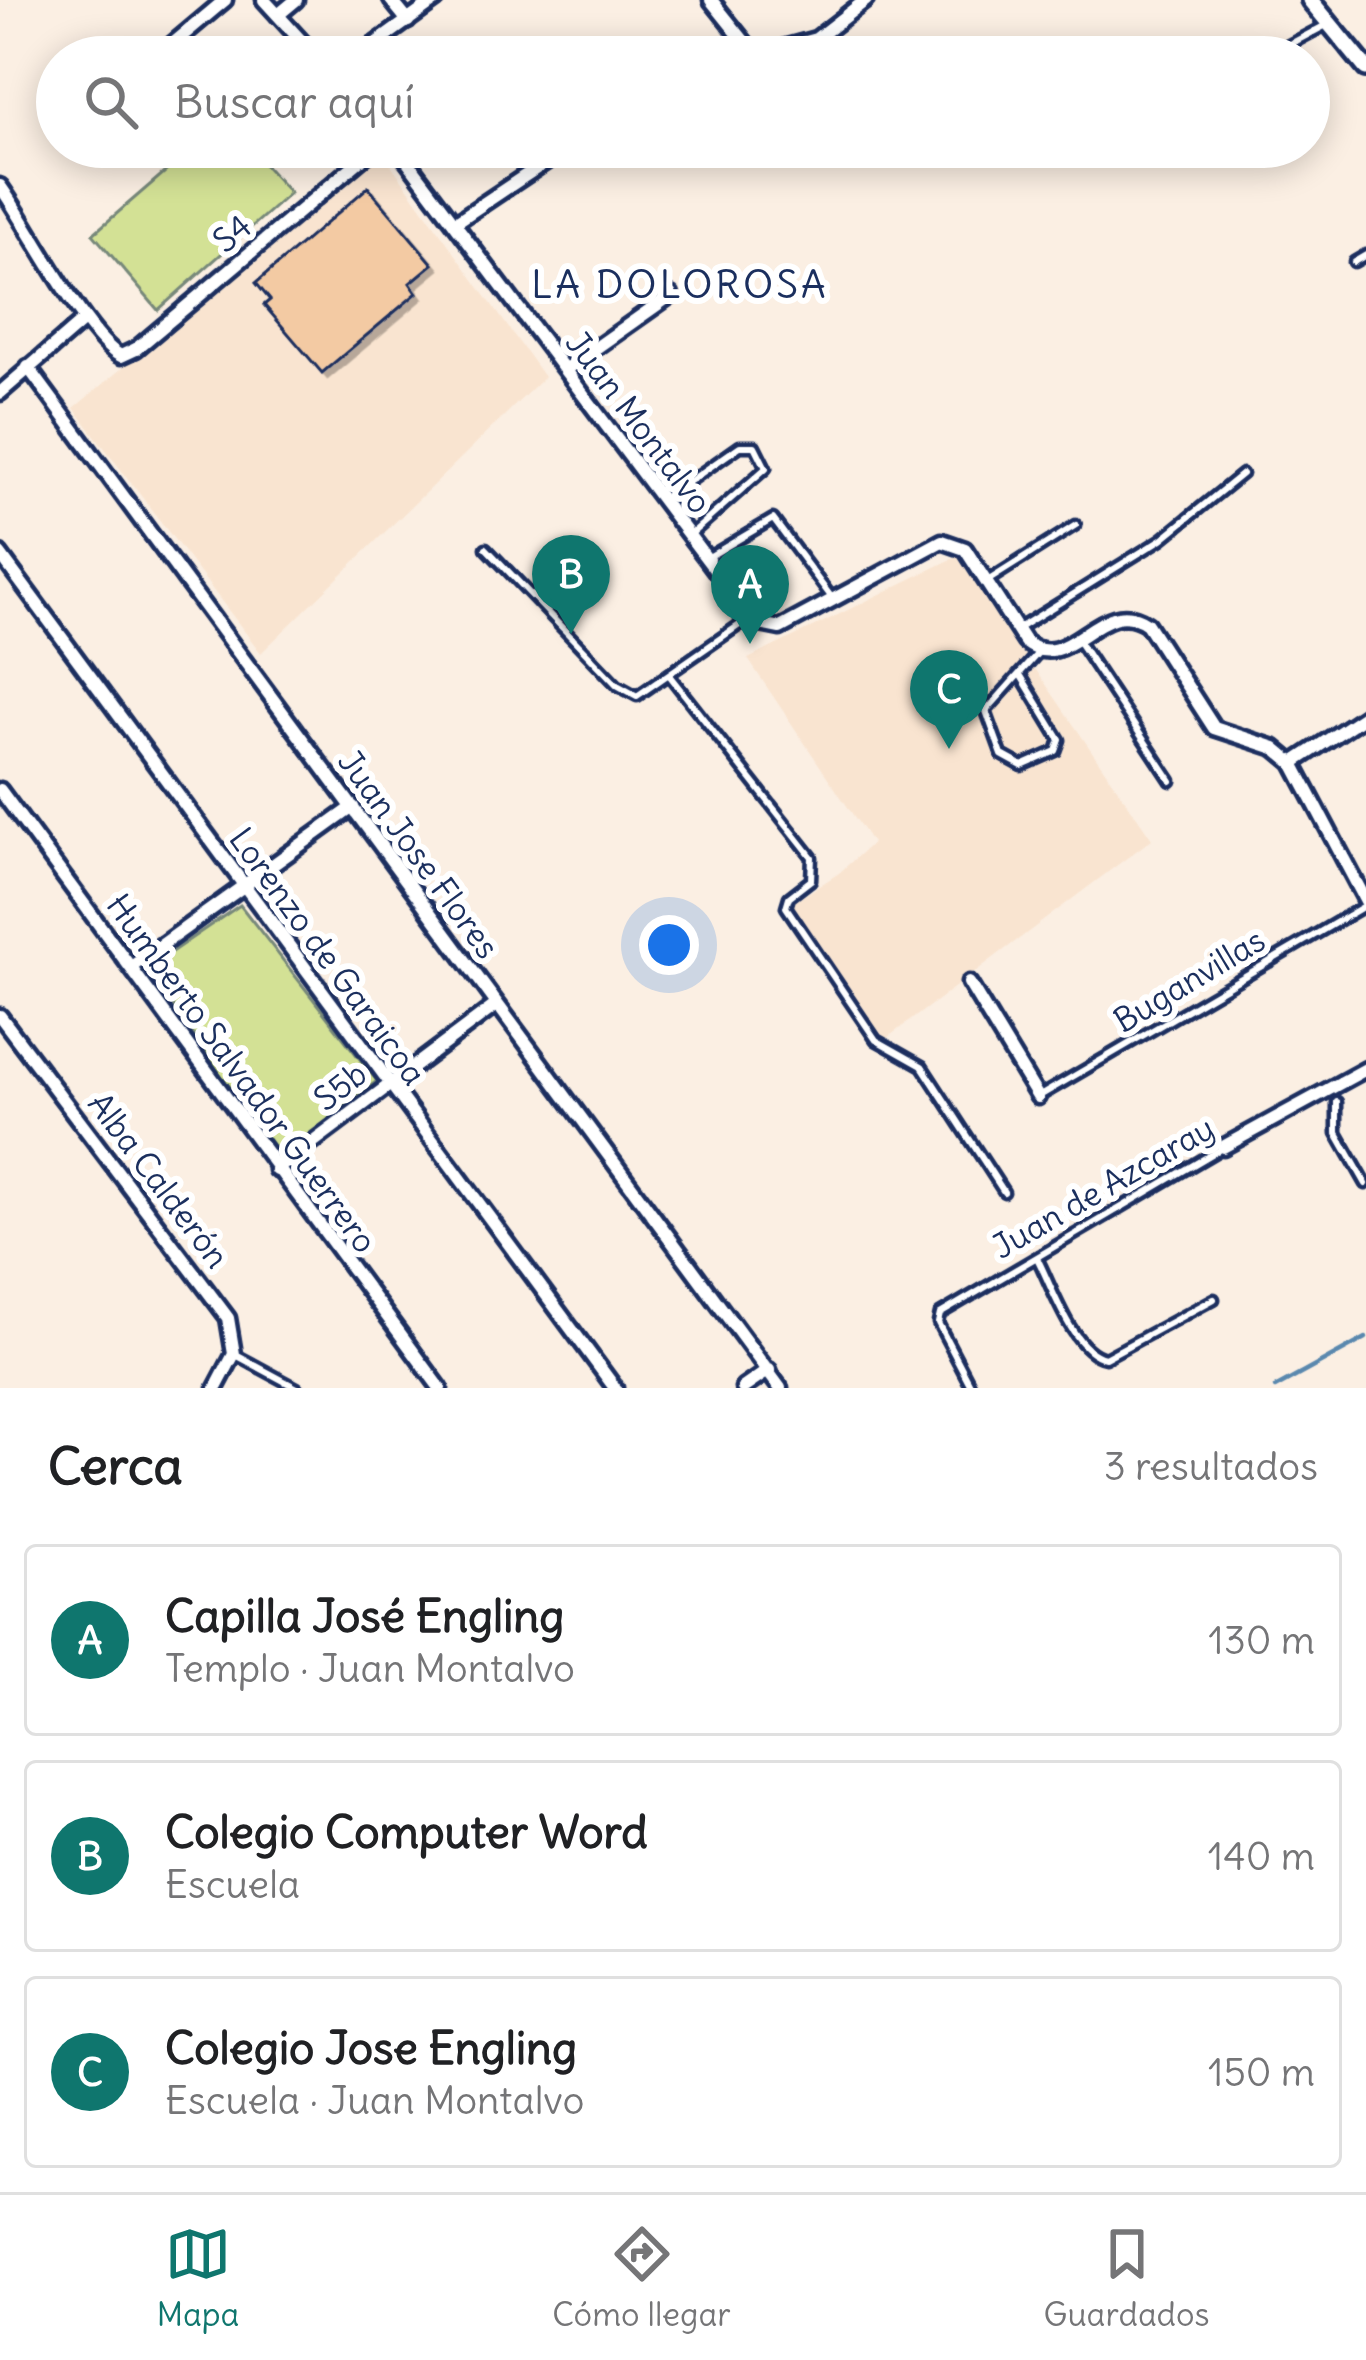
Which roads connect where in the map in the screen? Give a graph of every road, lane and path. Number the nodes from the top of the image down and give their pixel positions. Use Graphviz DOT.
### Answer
graph roads {
  1 [pos="225,0"];
  2 [pos="264,0"];
  3 [pos="296,0"];
  4 [pos="391,0"];
  5 [pos="436,0"];
  6 [pos="711,0"];
  7 [pos="1310,0"];
  8 [pos="864,1"];
  9 [pos="278,15"];
  10 [pos="408,21"];
  11 [pos="1332,22"];
  12 [pos="182,36"];
  13 [pos="297,36"];
  14 [pos="387,36"];
  15 [pos="738,36"];
  16 [pos="820,36"];
  17 [pos="1306,36"];
  18 [pos="1366,68"];
  19 [pos="350,168"];
  20 [pos="413,168"];
  21 [pos="537,168"];
  22 [pos="0,186"];
  23 [pos="456,223"];
  24 [pos="1366,256"];
  25 [pos="1354,262"];
  26 [pos="671,295"];
  27 [pos="83,321"];
  28 [pos="28,368"];
  29 [pos="566,369"];
  30 [pos="0,393"];
  31 [pos="1242,475"];
  32 [pos="663,500"];
  33 [pos="1076,525"];
  34 [pos="690,535"];
  35 [pos="486,548"];
  36 [pos="0,554"];
  37 [pos="707,558"];
  38 [pos="986,582"];
  39 [pos="833,599"];
  40 [pos="751,617"];
  41 [pos="1016,630"];
  42 [pos="1077,639"];
  43 [pos="1038,653"];
  44 [pos="669,675"];
  45 [pos="1021,676"];
  46 [pos="1366,716"];
  47 [pos="1293,763"];
  48 [pos="1171,781"];
  49 [pos="0,790"];
  50 [pos="353,807"];
  51 [pos="243,885"];
  52 [pos="1366,903"];
  53 [pos="134,965"];
  54 [pos="969,983"];
  55 [pos="496,1004"];
  56 [pos="0,1016"];
  57 [pos="1366,1069"];
  58 [pos="388,1083"];
  59 [pos="1336,1087"];
  60 [pos="1038,1097"];
  61 [pos="1337,1102"];
  62 [pos="1223,1147"];
  63 [pos="276,1170"];
  64 [pos="1366,1184"];
  65 [pos="1004,1192"];
  66 [pos="1037,1258"];
  67 [pos="1214,1298"];
  68 [pos="234,1354"];
  69 [pos="769,1370"];
  70 [pos="217,1388"];
  71 [pos="297,1388"];
  72 [pos="440,1388"];
  73 [pos="615,1388"];
  74 [pos="743,1388"];
  75 [pos="780,1388"];
  76 [pos="972,1388"];
  1 -- 12 [label="street"];
  2 -- 9 [label="street"];
  3 -- 9 [label="street"];
  4 -- 10 [label="street"];
  5 -- 10 [label="street"];
  6 -- 15 [label="street"];
  7 -- 11 [label="street"];
  8 -- 16 [label="street"];
  9 -- 13 [label="street"];
  10 -- 14 [label="street"];
  11 -- 17 [label="lane"];
  11 -- 18 [label="street"];
  19 -- 27 [label="street, S4"];
  20 -- 23 [label="street, Juan Montalvo"];
  21 -- 23 [label="street"];
  22 -- 27 [label="street"];
  23 -- 29 [label="street, Juan Montalvo"];
  24 -- 25 [label="lane"];
  26 -- 29 [label="street"];
  27 -- 28 [label="street"];
  28 -- 30 [label="street"];
  28 -- 50 [label="street, Juan Jose Flores"];
  29 -- 32 [label="street, Juan Montalvo"];
  31 -- 41 [label="lane"];
  32 -- 34 [label="street, Juan Montalvo"];
  32 -- 34 [label="lane"];
  33 -- 38 [label="lane"];
  34 -- 37 [label="street, Juan Montalvo"];
  35 -- 44 [label="lane"];
  36 -- 51 [label="street, Lorenzo de Garaicoa"];
  37 -- 39 [label="lane"];
  37 -- 40 [label="street, Juan Montalvo"];
  38 -- 39 [label="street"];
  38 -- 41 [label="street"];
  39 -- 40 [label="street"];
  40 -- 44 [label="lane"];
  41 -- 43 [label="street"];
  42 -- 43 [label="street"];
  42 -- 47 [label="street"];
  42 -- 48 [label="lane"];
  43 -- 45 [label="lane"];
  44 -- 65 [label="lane"];
  45 -- 45 [label="lane"];
  46 -- 47 [label="street"];
  47 -- 52 [label="street"];
  49 -- 53 [label="street, Humberto Salvador Guerrero"];
  50 -- 51 [label="street"];
  50 -- 55 [label="street, Juan Jose Flores"];
  51 -- 53 [label="street"];
  51 -- 58 [label="street, Lorenzo de Garaicoa"];
  52 -- 60 [label="lane, Buganvillas"];
  53 -- 63 [label="street, Humberto Salvador Guerrero"];
  54 -- 60 [label="street"];
  55 -- 58 [label="street, S5b"];
  55 -- 69 [label="street, Juan Jose Flores"];
  56 -- 68 [label="street, Alba Calderón"];
  57 -- 59 [label="street, Juan de Azcaray"];
  58 -- 63 [label="street, S5b"];
  58 -- 73 [label="street, Lorenzo de Garaicoa"];
  59 -- 61 [label="street"];
  59 -- 62 [label="street, Juan de Azcaray"];
  61 -- 64 [label="lane"];
  62 -- 66 [label="lane, Juan de Azcaray"];
  63 -- 72 [label="street, Humberto Salvador Guerrero"];
  66 -- 67 [label="lane"];
  66 -- 76 [label="lane, Juan de Azcaray"];
  68 -- 70 [label="street"];
  68 -- 71 [label="lane"];
  69 -- 74 [label="street"];
  69 -- 75 [label="street, Juan Jose Flores"];
}
